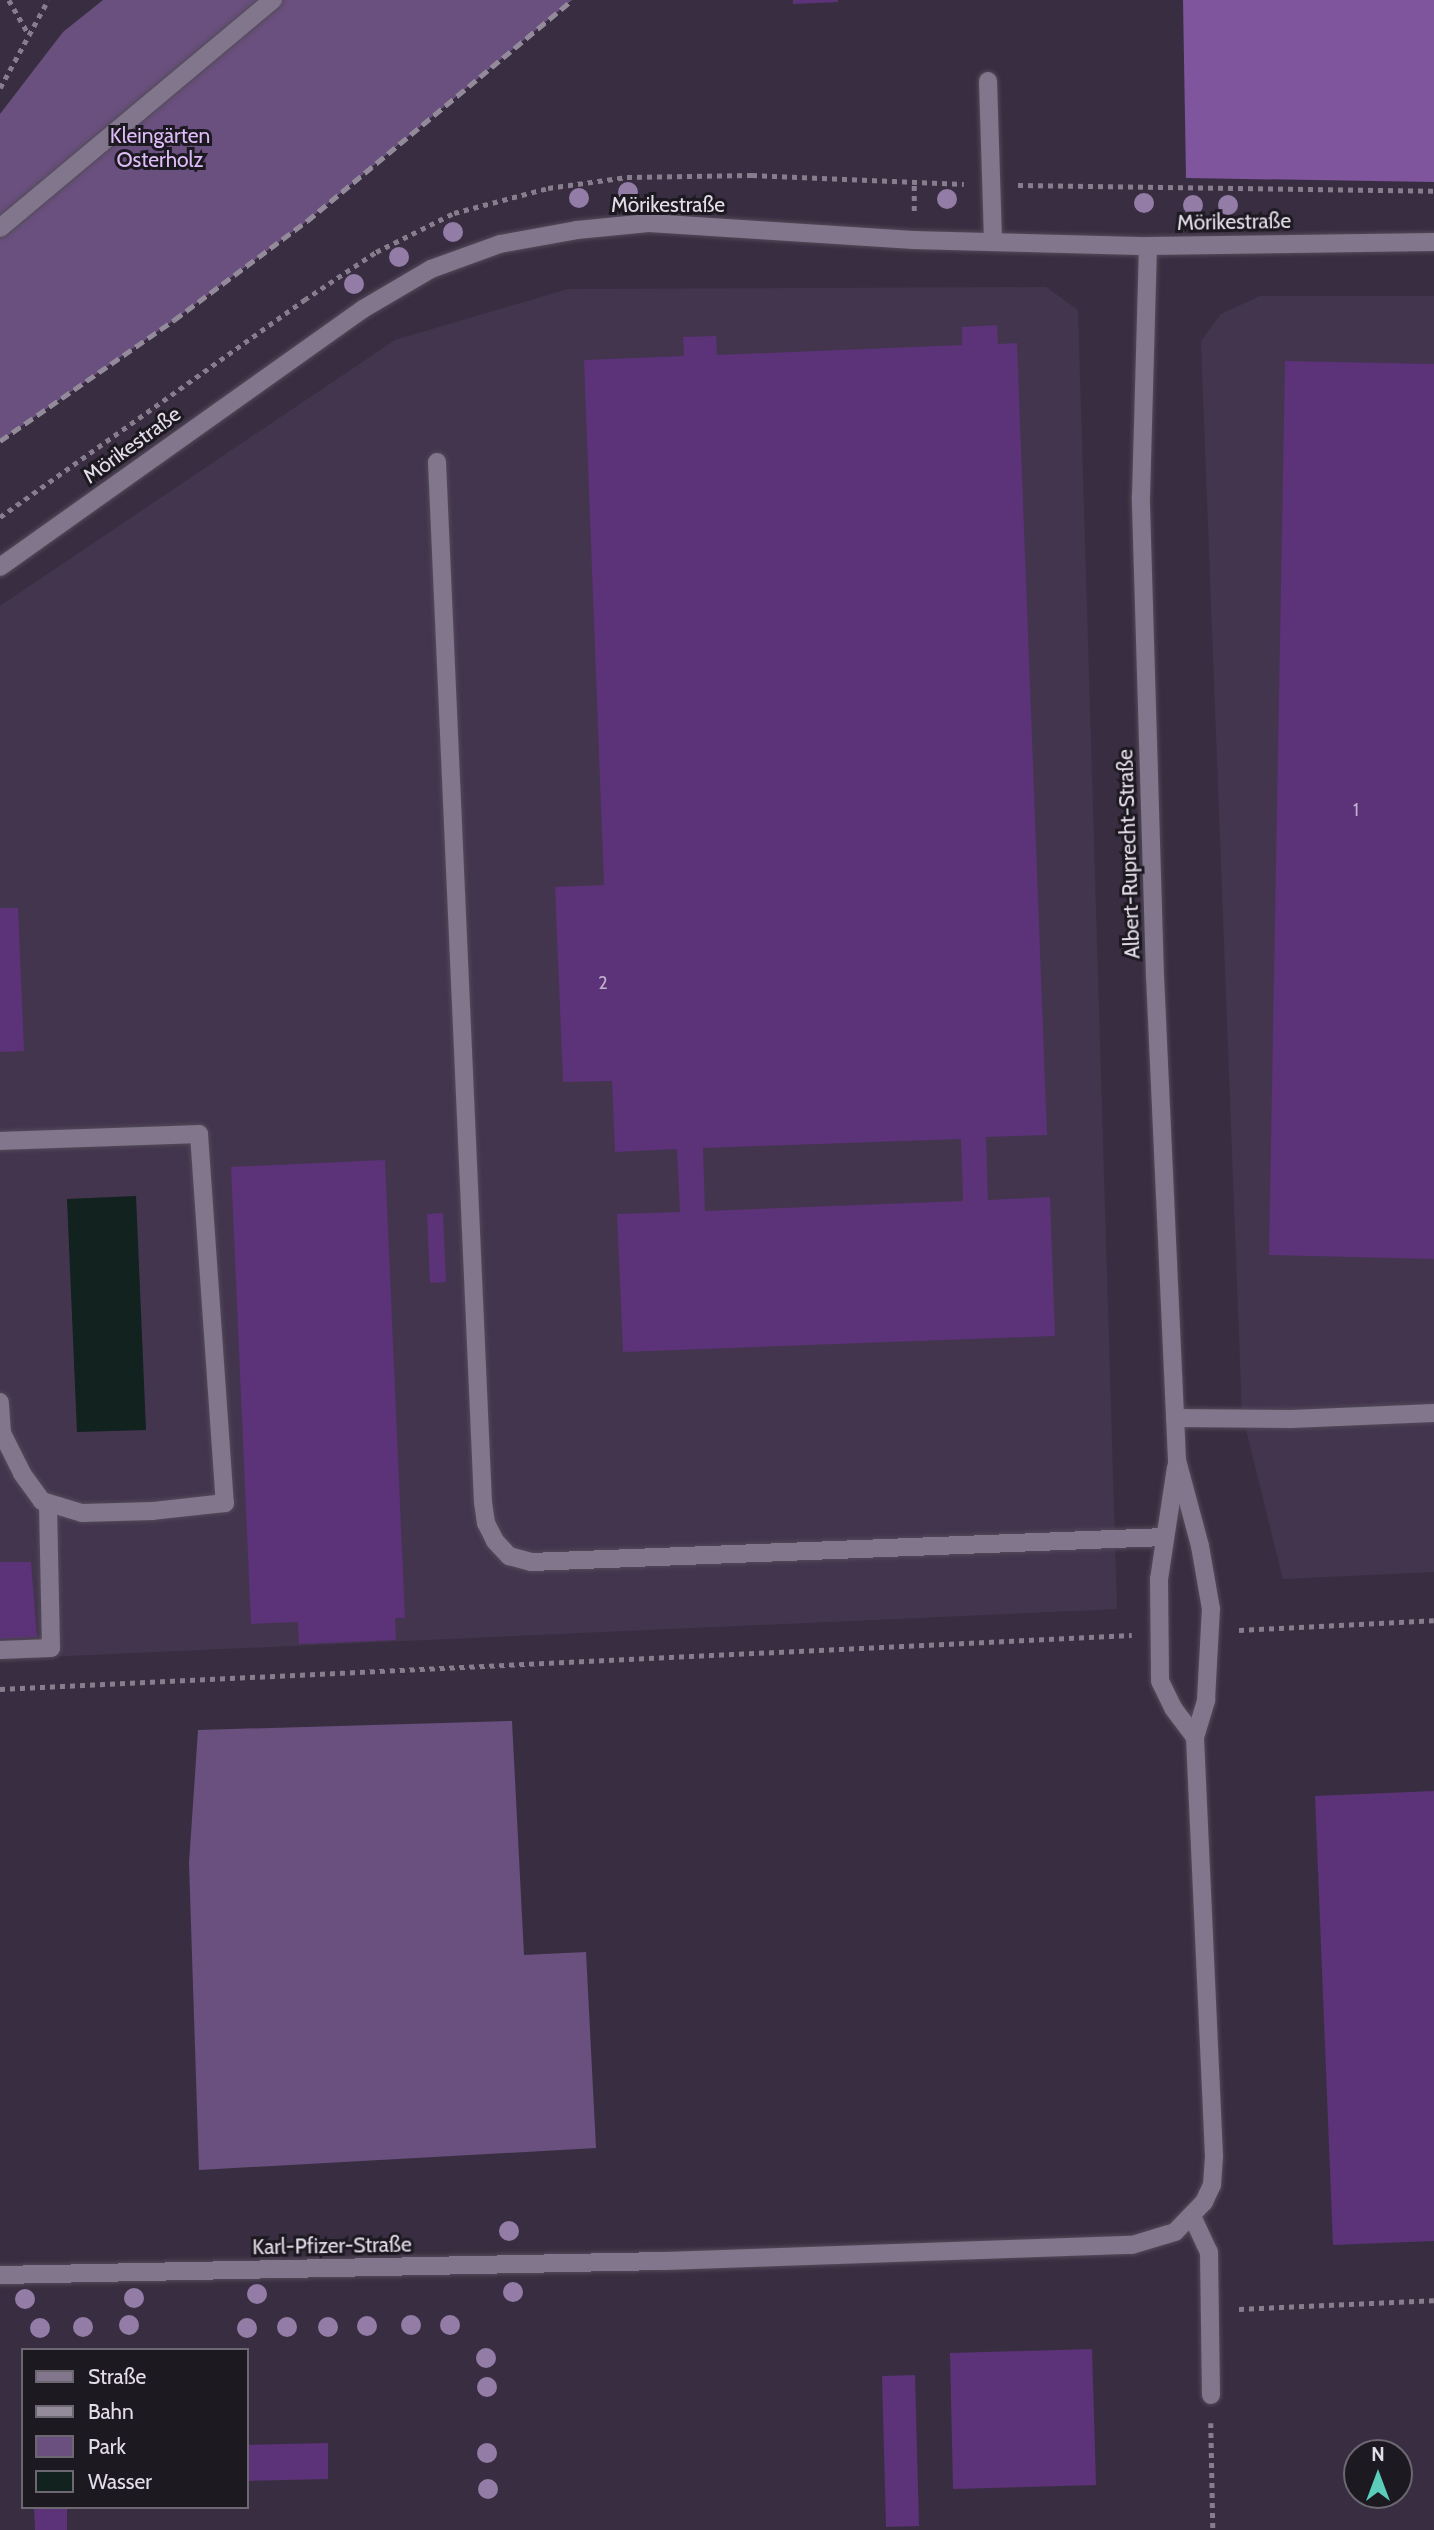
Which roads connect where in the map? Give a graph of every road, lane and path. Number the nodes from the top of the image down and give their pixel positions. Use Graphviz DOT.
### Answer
graph roads {
  1 [pos="9,0"];
  2 [pos="48,0"];
  3 [pos="273,0"];
  4 [pos="29,34"];
  5 [pos="988,81"];
  6 [pos="0,88"];
  7 [pos="0,228"];
  8 [pos="993,242"];
  9 [pos="1434,242"];
  10 [pos="1148,246"];
  11 [pos="437,462"];
  12 [pos="0,567"];
  13 [pos="0,1141"];
  14 [pos="0,1402"];
  15 [pos="1434,1413"];
  16 [pos="1175,1418"];
  17 [pos="1177,1460"];
  18 [pos="48,1503"];
  19 [pos="1164,1536"];
  20 [pos="1434,1620"];
  21 [pos="1210,1631"];
  22 [pos="1157,1634"];
  23 [pos="0,1650"];
  24 [pos="0,1689"];
  25 [pos="1195,1737"];
  26 [pos="1192,2216"];
  27 [pos="0,2275"];
  28 [pos="1434,2301"];
  29 [pos="1210,2311"];
  30 [pos="1210,2395"];
  31 [pos="1213,2530"];
  1 -- 4 [label="path"];
  2 -- 4 [label="path"];
  3 -- 7 [label="street"];
  4 -- 6 [label="path"];
  5 -- 8 [label="street"];
  8 -- 10 [label="street, Mörikestraße"];
  8 -- 12 [label="street, Mörikestraße"];
  9 -- 10 [label="street, Mörikestraße"];
  10 -- 16 [label="street, Albert-Ruprecht-Straße"];
  11 -- 19 [label="street"];
  13 -- 18 [label="street"];
  14 -- 18 [label="street"];
  15 -- 16 [label="street"];
  16 -- 17 [label="street, Albert-Ruprecht-Straße"];
  17 -- 19 [label="street"];
  17 -- 21 [label="street"];
  18 -- 23 [label="street"];
  19 -- 22 [label="street"];
  20 -- 21 [label="path"];
  21 -- 25 [label="street"];
  22 -- 24 [label="path"];
  22 -- 25 [label="street"];
  25 -- 26 [label="street"];
  26 -- 27 [label="street, Karl-Pfizer-Straße"];
  26 -- 29 [label="street"];
  28 -- 29 [label="path"];
  29 -- 30 [label="street"];
  30 -- 31 [label="path"];
}
